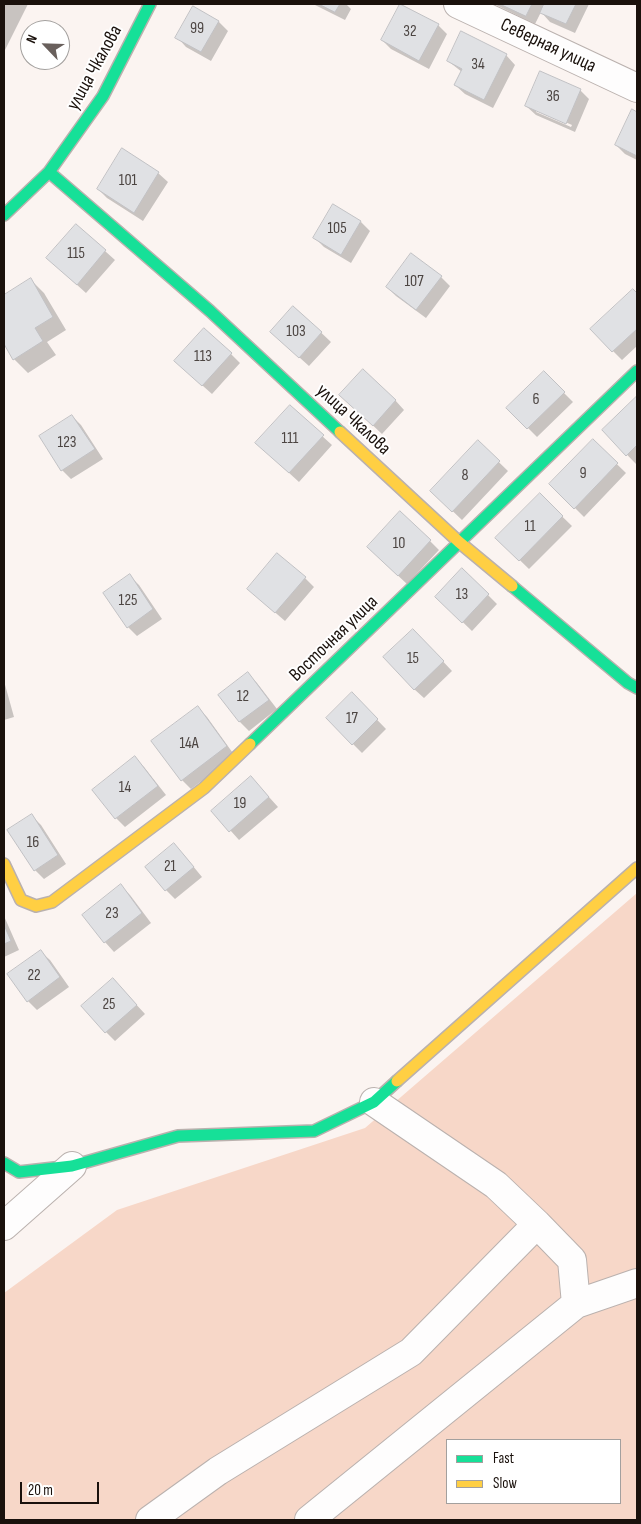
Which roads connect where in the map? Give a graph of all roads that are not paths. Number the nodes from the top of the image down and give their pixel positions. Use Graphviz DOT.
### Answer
graph roads {
  1 [pos="150,4"];
  2 [pos="458,4"];
  3 [pos="637,88"];
  4 [pos="49,172"];
  5 [pos="4,215"];
  6 [pos="637,372"];
  7 [pos="459,542"];
  8 [pos="637,688"];
  9 [pos="4,864"];
  10 [pos="637,868"];
  11 [pos="374,1102"];
  12 [pos="4,1163"];
  13 [pos="72,1166"];
  14 [pos="537,1224"];
  15 [pos="4,1226"];
  16 [pos="637,1283"];
  17 [pos="576,1304"];
  18 [pos="150,1520"];
  19 [pos="309,1520"];
  1 -- 4 [label="street, улица Чкалова"];
  2 -- 3 [label="street, Северная улица"];
  4 -- 5 [label="street, улица Чкалова"];
  4 -- 7 [label="street, улица Чкалова"];
  6 -- 7 [label="street, Восточная улица"];
  7 -- 8 [label="street, улица Чкалова"];
  7 -- 9 [label="street, Восточная улица"];
  10 -- 11 [label="street"];
  11 -- 13 [label="street"];
  11 -- 14 [label="street"];
  12 -- 13 [label="street"];
  13 -- 15 [label="street"];
  14 -- 17 [label="street"];
  14 -- 18 [label="street"];
  16 -- 17 [label="street"];
  17 -- 19 [label="street"];
}
